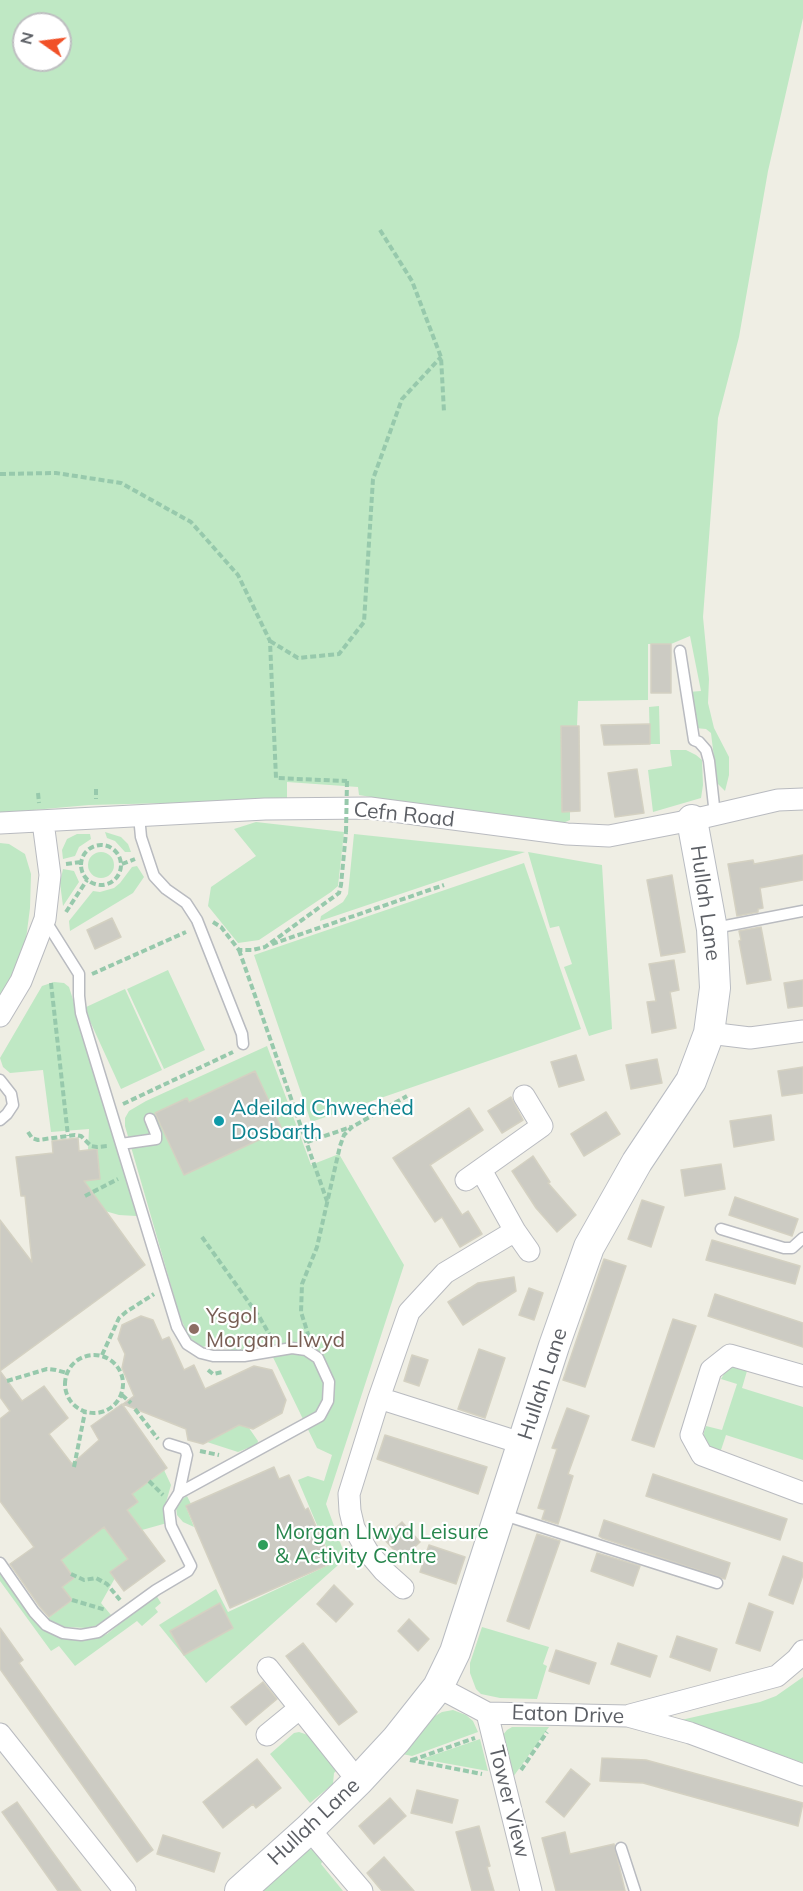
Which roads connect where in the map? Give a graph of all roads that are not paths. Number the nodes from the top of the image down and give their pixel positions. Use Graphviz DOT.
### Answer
graph roads {
  1 [pos="680,651"];
  2 [pos="803,800"];
  3 [pos="139,816"];
  4 [pos="704,818"];
  5 [pos="43,822"];
  6 [pos="0,823"];
  7 [pos="803,911"];
  8 [pos="49,925"];
  9 [pos="712,929"];
  10 [pos="0,1016"];
  11 [pos="803,1031"];
  12 [pos="709,1033"];
  13 [pos="243,1044"];
  14 [pos="0,1080"];
  15 [pos="524,1096"];
  16 [pos="150,1119"];
  17 [pos="0,1120"];
  18 [pos="121,1144"];
  19 [pos="721,1229"];
  20 [pos="515,1231"];
  21 [pos="803,1238"];
  22 [pos="529,1251"];
  23 [pos="803,1376"];
  24 [pos="379,1398"];
  25 [pos="524,1444"];
  26 [pos="174,1445"];
  27 [pos="179,1493"];
  28 [pos="803,1493"];
  29 [pos="501,1514"];
  30 [pos="0,1563"];
  31 [pos="717,1583"];
  32 [pos="403,1588"];
  33 [pos="803,1651"];
  34 [pos="268,1668"];
  35 [pos="438,1688"];
  36 [pos="300,1708"];
  37 [pos="628,1716"];
  38 [pos="490,1722"];
  39 [pos="267,1735"];
  40 [pos="2,1742"];
  41 [pos="803,1774"];
  42 [pos="358,1781"];
  43 [pos="309,1828"];
  44 [pos="621,1848"];
  45 [pos="125,1891"];
  46 [pos="240,1891"];
  47 [pos="362,1891"];
  48 [pos="531,1891"];
  49 [pos="635,1891"];
  1 -- 4 [label="lane"];
  2 -- 4 [label="street, Cefn Road"];
  3 -- 4 [label="street, Cefn Road"];
  3 -- 5 [label="street, Cefn Road"];
  3 -- 13 [label="lane"];
  4 -- 9 [label="street, Hullah Lane"];
  5 -- 6 [label="street, Cefn Road"];
  5 -- 8 [label="street"];
  7 -- 9 [label="lane"];
  8 -- 10 [label="street"];
  8 -- 18 [label="lane"];
  9 -- 12 [label="street, Hullah Lane"];
  11 -- 12 [label="street"];
  12 -- 25 [label="street, Hullah Lane"];
  14 -- 17 [label="lane"];
  15 -- 20 [label="street"];
  16 -- 18 [label="lane"];
  18 -- 27 [label="lane"];
  19 -- 21 [label="lane"];
  20 -- 22 [label="street"];
  20 -- 24 [label="street"];
  23 -- 28 [label="street"];
  24 -- 25 [label="street"];
  24 -- 32 [label="street"];
  25 -- 29 [label="street, Hullah Lane"];
  26 -- 27 [label="lane"];
  27 -- 30 [label="lane"];
  29 -- 31 [label="lane"];
  29 -- 35 [label="street, Hullah Lane"];
  33 -- 37 [label="street"];
  34 -- 36 [label="street"];
  35 -- 38 [label="street, Eaton Drive"];
  35 -- 42 [label="street, Hullah Lane"];
  36 -- 39 [label="street"];
  36 -- 42 [label="street"];
  37 -- 38 [label="street, Eaton Drive"];
  37 -- 41 [label="street, Eaton Drive"];
  38 -- 48 [label="street, Tower View"];
  40 -- 45 [label="street"];
  42 -- 43 [label="street, Hullah Lane"];
  43 -- 46 [label="street, Hullah Lane"];
  43 -- 47 [label="street"];
  44 -- 49 [label="lane"];
}
